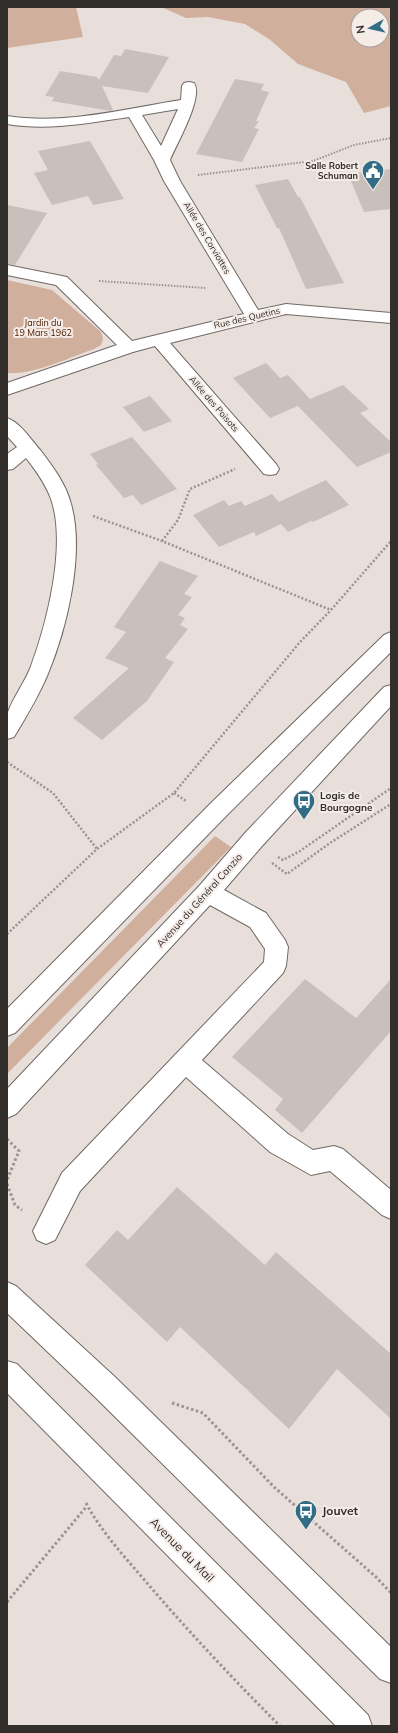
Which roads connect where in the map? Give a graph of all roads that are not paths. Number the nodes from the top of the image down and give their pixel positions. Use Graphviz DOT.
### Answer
graph roads {
  1 [pos="189,86"];
  2 [pos="188,103"];
  3 [pos="132,112"];
  4 [pos="7,120"];
  5 [pos="162,160"];
  6 [pos="7,270"];
  7 [pos="253,315"];
  8 [pos="391,318"];
  9 [pos="158,339"];
  10 [pos="129,347"];
  11 [pos="7,389"];
  12 [pos="7,424"];
  13 [pos="27,448"];
  14 [pos="265,463"];
  15 [pos="7,464"];
  16 [pos="391,640"];
  17 [pos="391,693"];
  18 [pos="7,731"];
  19 [pos="208,892"];
  20 [pos="7,1025"];
  21 [pos="186,1061"];
  22 [pos="7,1106"];
  23 [pos="391,1206"];
  24 [pos="46,1231"];
  25 [pos="7,1294"];
  26 [pos="7,1374"];
  27 [pos="391,1668"];
  28 [pos="356,1726"];
  1 -- 2 [label="street"];
  2 -- 3 [label="street"];
  2 -- 5 [label="street"];
  3 -- 4 [label="street"];
  3 -- 5 [label="street, Allée des Corviottes"];
  5 -- 7 [label="street, Allée des Corviottes"];
  6 -- 10 [label="street"];
  7 -- 8 [label="street, Rue des Quetins"];
  7 -- 9 [label="street, Rue des Quetins"];
  9 -- 10 [label="street, Rue des Quetins"];
  9 -- 14 [label="street, Allée des Poisots"];
  10 -- 11 [label="street, Rue des Quetins"];
  12 -- 13 [label="street"];
  13 -- 15 [label="street"];
  13 -- 18 [label="street"];
  16 -- 20 [label="street"];
  17 -- 19 [label="street, Avenue du Général Canzio"];
  19 -- 21 [label="street"];
  19 -- 22 [label="street, Avenue du Général Canzio"];
  21 -- 23 [label="street"];
  21 -- 24 [label="street"];
  25 -- 27 [label="street"];
  26 -- 28 [label="street, Avenue du Mail"];
}
